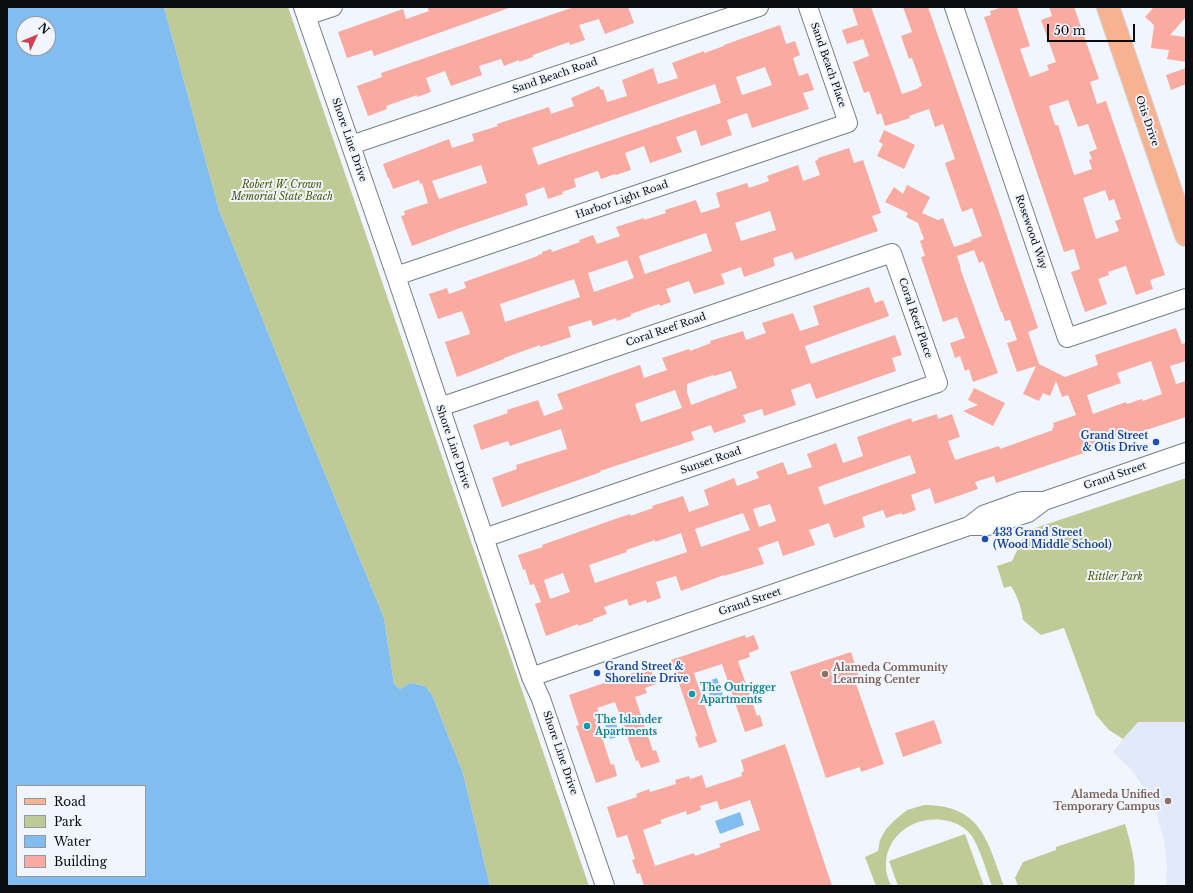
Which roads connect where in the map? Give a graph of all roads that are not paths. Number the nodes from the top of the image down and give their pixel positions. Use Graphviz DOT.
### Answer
graph roads {
  1 [pos="333,7"];
  2 [pos="759,7"];
  3 [pos="808,7"];
  4 [pos="954,7"];
  5 [pos="1108,7"];
  6 [pos="305,12"];
  7 [pos="848,123"];
  8 [pos="351,146"];
  9 [pos="1186,234"];
  10 [pos="892,253"];
  11 [pos="396,276"];
  12 [pos="1186,298"];
  13 [pos="938,383"];
  14 [pos="440,407"];
  15 [pos="1186,452"];
  16 [pos="484,538"];
  17 [pos="531,677"];
  18 [pos="605,886"];
  1 -- 6 [label="street"];
  2 -- 8 [label="street, Sand Beach Road"];
  3 -- 7 [label="street, Sand Beach Place"];
  4 -- 12 [label="street, Rosewood Way"];
  5 -- 9 [label="main road, Otis Drive"];
  6 -- 8 [label="street, Shore Line Drive"];
  7 -- 11 [label="street, Harbor Light Road"];
  8 -- 11 [label="street, Shore Line Drive"];
  10 -- 13 [label="street, Coral Reef Place"];
  10 -- 14 [label="street, Coral Reef Road"];
  11 -- 14 [label="street, Shore Line Drive"];
  13 -- 16 [label="street, Sunset Road"];
  14 -- 16 [label="street, Shore Line Drive"];
  15 -- 17 [label="street, Grand Street"];
  16 -- 17 [label="street, Shore Line Drive"];
  17 -- 18 [label="street, Shore Line Drive"];
}
